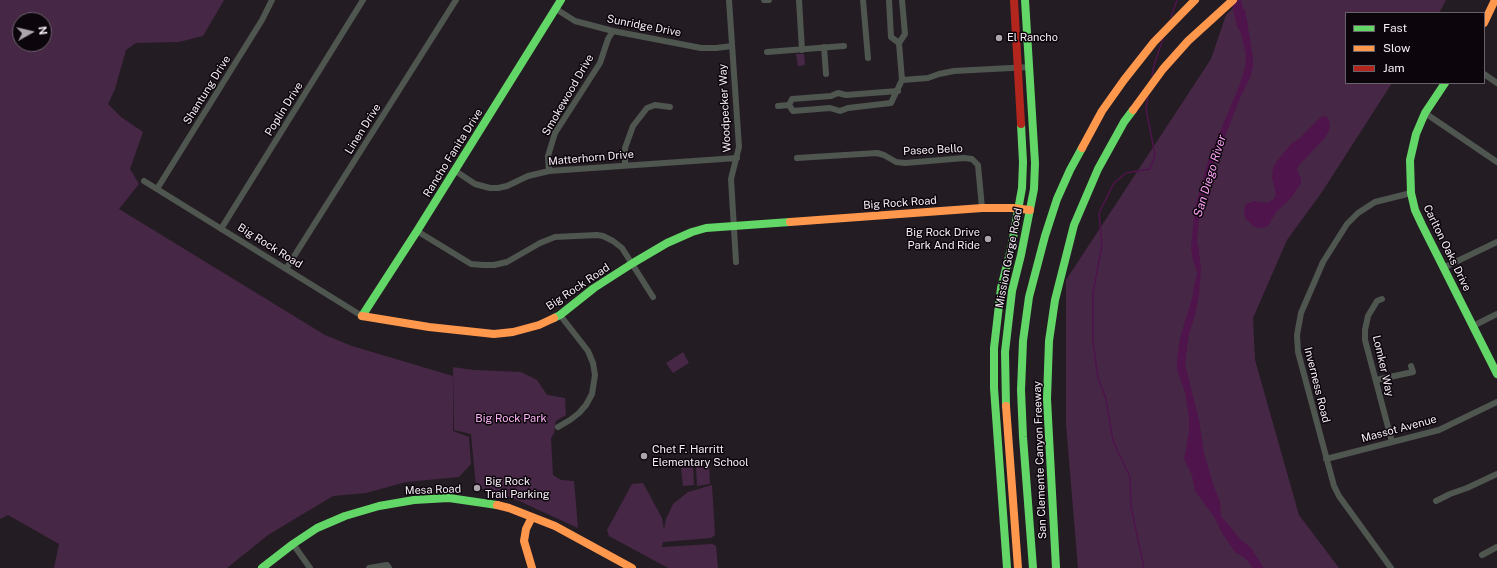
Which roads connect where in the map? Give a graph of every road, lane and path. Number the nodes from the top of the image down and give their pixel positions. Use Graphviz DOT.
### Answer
graph roads {
  1 [pos="272,0"];
  2 [pos="363,0"];
  3 [pos="456,0"];
  4 [pos="561,0"];
  5 [pos="729,0"];
  6 [pos="764,0"];
  7 [pos="769,0"];
  8 [pos="798,0"];
  9 [pos="863,0"];
  10 [pos="889,0"];
  11 [pos="902,0"];
  12 [pos="1014,0"];
  13 [pos="1019,0"];
  14 [pos="1025,0"];
  15 [pos="1195,0"];
  16 [pos="1233,0"];
  17 [pos="1495,0"];
  18 [pos="556,9"];
  19 [pos="1485,21"];
  20 [pos="1027,23"];
  21 [pos="613,31"];
  22 [pos="899,43"];
  23 [pos="732,46"];
  24 [pos="844,46"];
  25 [pos="824,47"];
  26 [pos="802,50"];
  27 [pos="767,52"];
  28 [pos="868,58"];
  29 [pos="1018,67"];
  30 [pos="1030,67"];
  31 [pos="826,74"];
  32 [pos="1485,75"];
  33 [pos="902,80"];
  34 [pos="1497,83"];
  35 [pos="1444,84"];
  36 [pos="897,93"];
  37 [pos="831,96"];
  38 [pos="789,105"];
  39 [pos="778,106"];
  40 [pos="670,107"];
  41 [pos="832,109"];
  42 [pos="1425,113"];
  43 [pos="737,158"];
  44 [pos="797,158"];
  45 [pos="1497,162"];
  46 [pos="625,166"];
  47 [pos="454,170"];
  48 [pos="549,171"];
  49 [pos="144,181"];
  50 [pos="157,189"];
  51 [pos="1411,193"];
  52 [pos="982,208"];
  53 [pos="1019,209"];
  54 [pos="1030,210"];
  55 [pos="733,225"];
  56 [pos="221,228"];
  57 [pos="417,231"];
  58 [pos="1497,242"];
  59 [pos="736,262"];
  60 [pos="633,263"];
  61 [pos="1443,268"];
  62 [pos="286,270"];
  63 [pos="653,297"];
  64 [pos="1382,299"];
  65 [pos="560,314"];
  66 [pos="1497,314"];
  67 [pos="362,316"];
  68 [pos="1473,326"];
  69 [pos="1411,366"];
  70 [pos="1497,374"];
  71 [pos="1376,380"];
  72 [pos="1497,402"];
  73 [pos="558,427"];
  74 [pos="1392,442"];
  75 [pos="1326,459"];
  76 [pos="1497,474"];
  77 [pos="1436,501"];
  78 [pos="532,517"];
  79 [pos="293,544"];
  80 [pos="1497,547"];
  81 [pos="1482,555"];
  82 [pos="262,568"];
  83 [pos="310,568"];
  84 [pos="369,568"];
  85 [pos="389,568"];
  86 [pos="532,568"];
  87 [pos="632,568"];
  88 [pos="1007,568"];
  89 [pos="1018,568"];
  90 [pos="1033,568"];
  91 [pos="1056,568"];
  92 [pos="1391,568"];
  1 -- 50 [label="street, Shantung Drive"];
  2 -- 56 [label="street, Poplin Drive"];
  3 -- 62 [label="street, Linen Drive"];
  4 -- 18 [label="main road, Rancho Fanita Drive"];
  5 -- 23 [label="street, Woodpecker Way"];
  6 -- 7 [label="street"];
  8 -- 26 [label="street"];
  9 -- 28 [label="street"];
  10 -- 22 [label="street"];
  11 -- 22 [label="street"];
  12 -- 29 [label="main road, Mission Gorge Road"];
  13 -- 20 [label="main road"];
  14 -- 20 [label="main road, Mission Gorge Road"];
  15 -- 90 [label="main road, San Clemente Canyon Freeway"];
  16 -- 91 [label="main road, San Clemente Canyon Freeway"];
  17 -- 19 [label="main road"];
  18 -- 21 [label="street, Sunridge Drive"];
  18 -- 47 [label="main road, Rancho Fanita Drive"];
  20 -- 30 [label="main road, Mission Gorge Road"];
  21 -- 23 [label="street, Sunridge Drive"];
  21 -- 48 [label="street, Smokewood Drive"];
  22 -- 33 [label="street"];
  23 -- 43 [label="street, Woodpecker Way"];
  24 -- 25 [label="street"];
  25 -- 26 [label="street"];
  25 -- 31 [label="street"];
  26 -- 27 [label="street"];
  29 -- 30 [label="street"];
  29 -- 33 [label="street"];
  29 -- 53 [label="main road, Mission Gorge Road"];
  30 -- 54 [label="main road, Mission Gorge Road"];
  32 -- 34 [label="street"];
  33 -- 36 [label="street"];
  35 -- 42 [label="main road, Carlton Oaks Drive"];
  36 -- 37 [label="street"];
  36 -- 41 [label="street"];
  37 -- 38 [label="street"];
  37 -- 41 [label="street"];
  38 -- 39 [label="street"];
  38 -- 41 [label="street"];
  40 -- 46 [label="street"];
  42 -- 45 [label="street"];
  42 -- 51 [label="main road, Carlton Oaks Drive"];
  43 -- 46 [label="street, Matterhorn Drive"];
  43 -- 55 [label="street, Woodpecker Way"];
  44 -- 52 [label="street, Paseo Bello"];
  46 -- 48 [label="street, Matterhorn Drive"];
  47 -- 48 [label="street, Matterhorn Drive"];
  47 -- 57 [label="main road, Rancho Fanita Drive"];
  49 -- 50 [label="street, Big Rock Road"];
  50 -- 56 [label="street, Big Rock Road"];
  51 -- 61 [label="main road, Carlton Oaks Drive"];
  51 -- 75 [label="street, Inverness Road"];
  52 -- 53 [label="main road, Big Rock Road"];
  52 -- 55 [label="main road, Big Rock Road"];
  53 -- 54 [label="main road, Big Rock Road"];
  53 -- 88 [label="main road, Mission Gorge Road"];
  54 -- 89 [label="main road, Mission Gorge Road"];
  55 -- 59 [label="street, Woodpecker Way"];
  55 -- 60 [label="main road, Big Rock Road"];
  56 -- 62 [label="street, Big Rock Road"];
  57 -- 60 [label="street"];
  57 -- 67 [label="main road, Rancho Fanita Drive"];
  58 -- 61 [label="street"];
  60 -- 63 [label="street"];
  60 -- 65 [label="main road, Big Rock Road"];
  61 -- 68 [label="main road, Carlton Oaks Drive"];
  62 -- 67 [label="street, Big Rock Road"];
  64 -- 71 [label="street, Lomker Way"];
  65 -- 67 [label="main road, Big Rock Road"];
  65 -- 73 [label="street"];
  66 -- 68 [label="street"];
  68 -- 70 [label="main road, Carlton Oaks Drive"];
  69 -- 71 [label="street"];
  71 -- 74 [label="street, Lomker Way"];
  72 -- 74 [label="street, Massot Avenue"];
  74 -- 75 [label="street, Massot Avenue"];
  75 -- 92 [label="street, Inverness Road"];
  76 -- 77 [label="street"];
  78 -- 79 [label="main road, Mesa Road"];
  78 -- 86 [label="main road"];
  78 -- 87 [label="main road, Mesa Road"];
  79 -- 82 [label="main road, Mesa Road"];
  79 -- 83 [label="street"];
  80 -- 81 [label="street"];
  84 -- 85 [label="street"];
}
